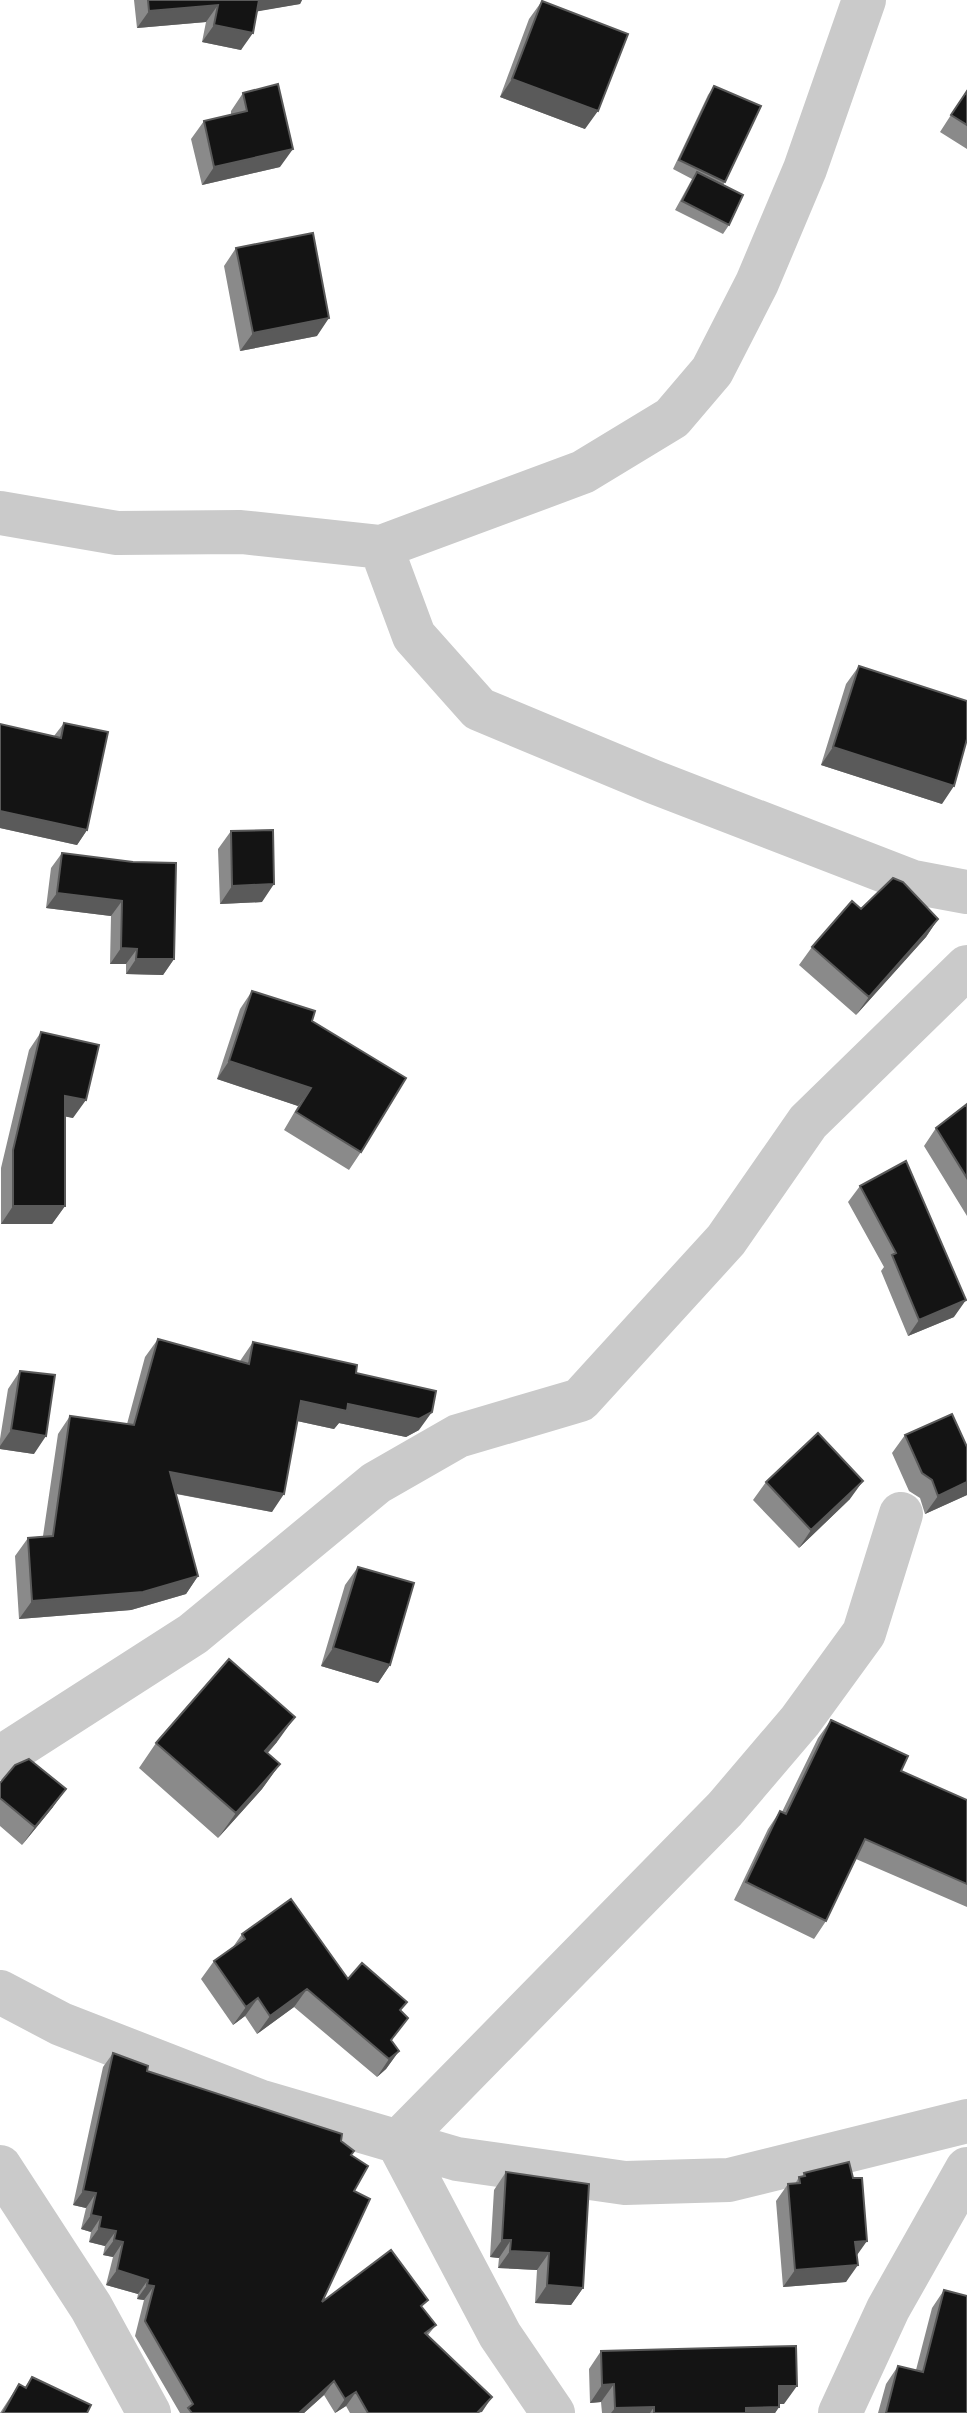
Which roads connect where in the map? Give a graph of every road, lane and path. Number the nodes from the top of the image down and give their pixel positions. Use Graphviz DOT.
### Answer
graph roads {
  1 [pos="864,0"];
  2 [pos="0,513"];
  3 [pos="381,547"];
  4 [pos="967,892"];
  5 [pos="967,967"];
  6 [pos="901,1514"];
  7 [pos="0,1758"];
  8 [pos="0,1992"];
  9 [pos="967,2121"];
  10 [pos="398,2142"];
  11 [pos="0,2167"];
  12 [pos="967,2169"];
  13 [pos="149,2413"];
  14 [pos="553,2413"];
  15 [pos="840,2413"];
  1 -- 3 [label="street"];
  2 -- 3 [label="street"];
  3 -- 4 [label="street"];
  5 -- 7 [label="street"];
  6 -- 10 [label="street"];
  8 -- 10 [label="street"];
  9 -- 10 [label="street"];
  10 -- 14 [label="street"];
  11 -- 13 [label="street"];
  12 -- 15 [label="street"];
}
